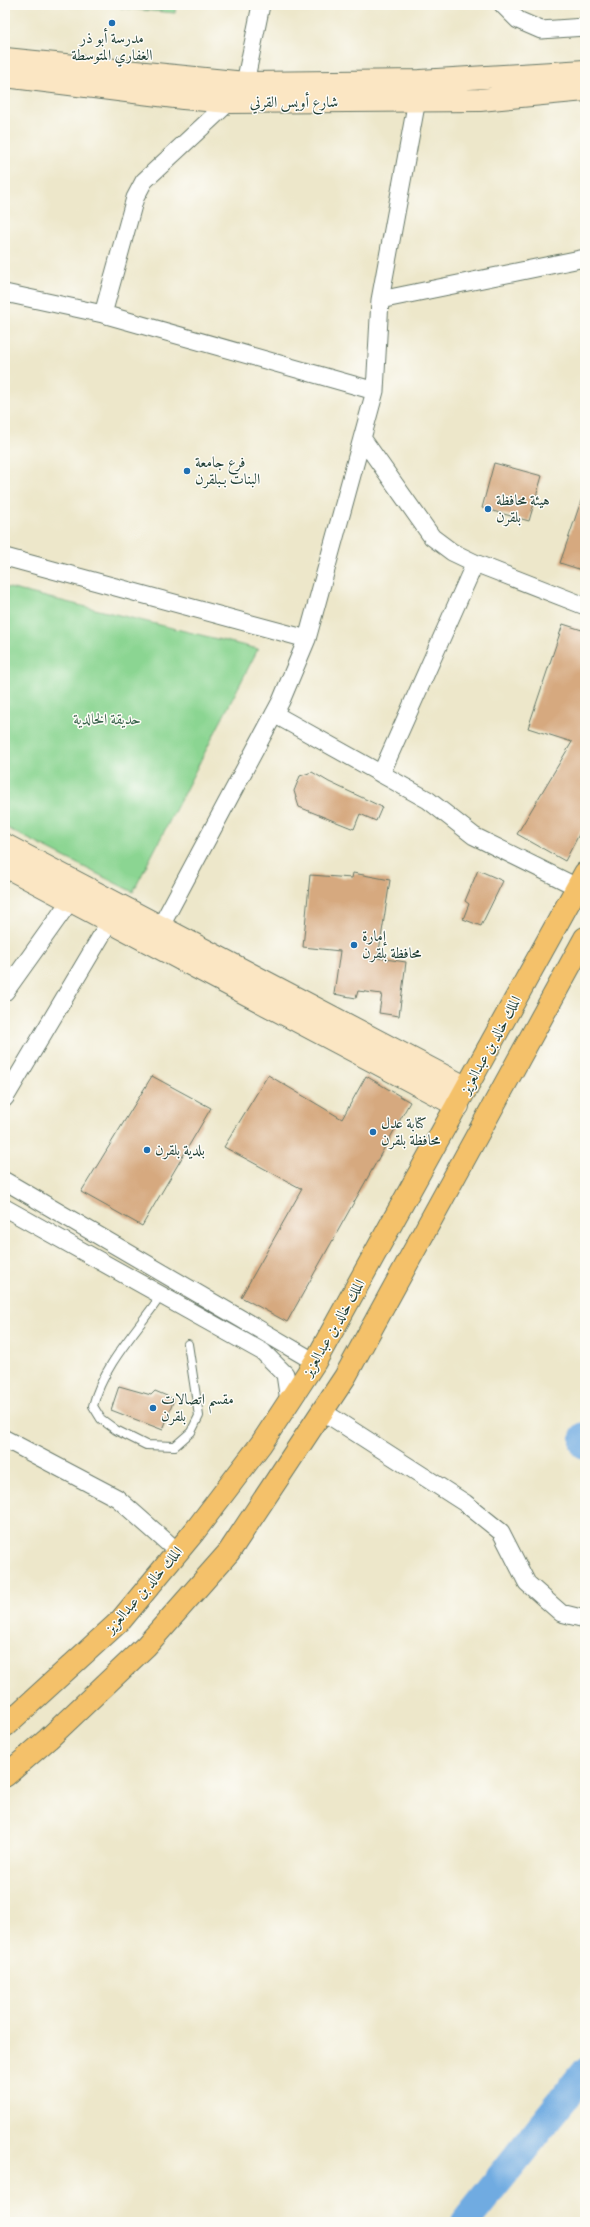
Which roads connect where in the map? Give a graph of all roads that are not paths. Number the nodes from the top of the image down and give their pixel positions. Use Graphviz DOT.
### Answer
graph roads {
  1 [pos="261,5"];
  2 [pos="503,5"];
  3 [pos="585,27"];
  4 [pos="5,59"];
  5 [pos="585,70"];
  6 [pos="5,76"];
  7 [pos="245,83"];
  8 [pos="585,90"];
  9 [pos="419,91"];
  10 [pos="229,102"];
  11 [pos="585,258"];
  12 [pos="5,293"];
  13 [pos="380,300"];
  14 [pos="103,314"];
  15 [pos="374,391"];
  16 [pos="362,438"];
  17 [pos="5,557"];
  18 [pos="475,563"];
  19 [pos="585,606"];
  20 [pos="307,639"];
  21 [pos="274,714"];
  22 [pos="381,774"];
  23 [pos="5,845"];
  24 [pos="5,866"];
  25 [pos="581,880"];
  26 [pos="76,893"];
  27 [pos="114,913"];
  28 [pos="155,935"];
  29 [pos="585,938"];
  30 [pos="5,992"];
  31 [pos="463,1097"];
  32 [pos="5,1098"];
  33 [pos="5,1180"];
  34 [pos="5,1208"];
  35 [pos="162,1294"];
  36 [pos="188,1344"];
  37 [pos="315,1362"];
  38 [pos="290,1401"];
  39 [pos="322,1411"];
  40 [pos="5,1439"];
  41 [pos="178,1552"];
  42 [pos="585,1619"];
  43 [pos="5,1726"];
  44 [pos="5,1776"];
  1 -- 7 [label="street"];
  2 -- 3 [label="street"];
  4 -- 7 [label="street, شارع أويس القرني"];
  5 -- 9 [label="street, شارع أويس القرني"];
  6 -- 10 [label="street, شارع أويس القرني"];
  7 -- 9 [label="street, شارع أويس القرني"];
  7 -- 10 [label="street"];
  8 -- 9 [label="street, شارع أويس القرني"];
  9 -- 10 [label="street, شارع أويس القرني"];
  9 -- 13 [label="street"];
  10 -- 14 [label="street"];
  11 -- 13 [label="street"];
  12 -- 14 [label="street"];
  13 -- 15 [label="street"];
  14 -- 15 [label="street"];
  15 -- 16 [label="street"];
  16 -- 18 [label="street"];
  16 -- 20 [label="street"];
  17 -- 20 [label="street"];
  18 -- 19 [label="street"];
  18 -- 22 [label="street"];
  20 -- 21 [label="street"];
  21 -- 22 [label="street"];
  21 -- 28 [label="street"];
  22 -- 25 [label="street"];
  23 -- 26 [label="street"];
  24 -- 26 [label="street"];
  25 -- 31 [label="highway, الملك خالد بن عبدالعزيز"];
  26 -- 27 [label="street"];
  26 -- 30 [label="street"];
  27 -- 28 [label="street"];
  27 -- 32 [label="street"];
  28 -- 31 [label="street"];
  29 -- 39 [label="highway, الملك خالد بن عبدالعزيز"];
  31 -- 37 [label="highway, الملك خالد بن عبدالعزيز"];
  33 -- 37 [label="street"];
  34 -- 35 [label="street"];
  35 -- 36 [label="lane"];
  35 -- 38 [label="street"];
  37 -- 38 [label="highway, الملك خالد بن عبدالعزيز"];
  38 -- 41 [label="highway, الملك خالد بن عبدالعزيز"];
  39 -- 42 [label="street"];
  39 -- 44 [label="highway, الملك خالد بن عبدالعزيز"];
  40 -- 41 [label="street"];
  41 -- 43 [label="highway, الملك خالد بن عبدالعزيز"];
}
